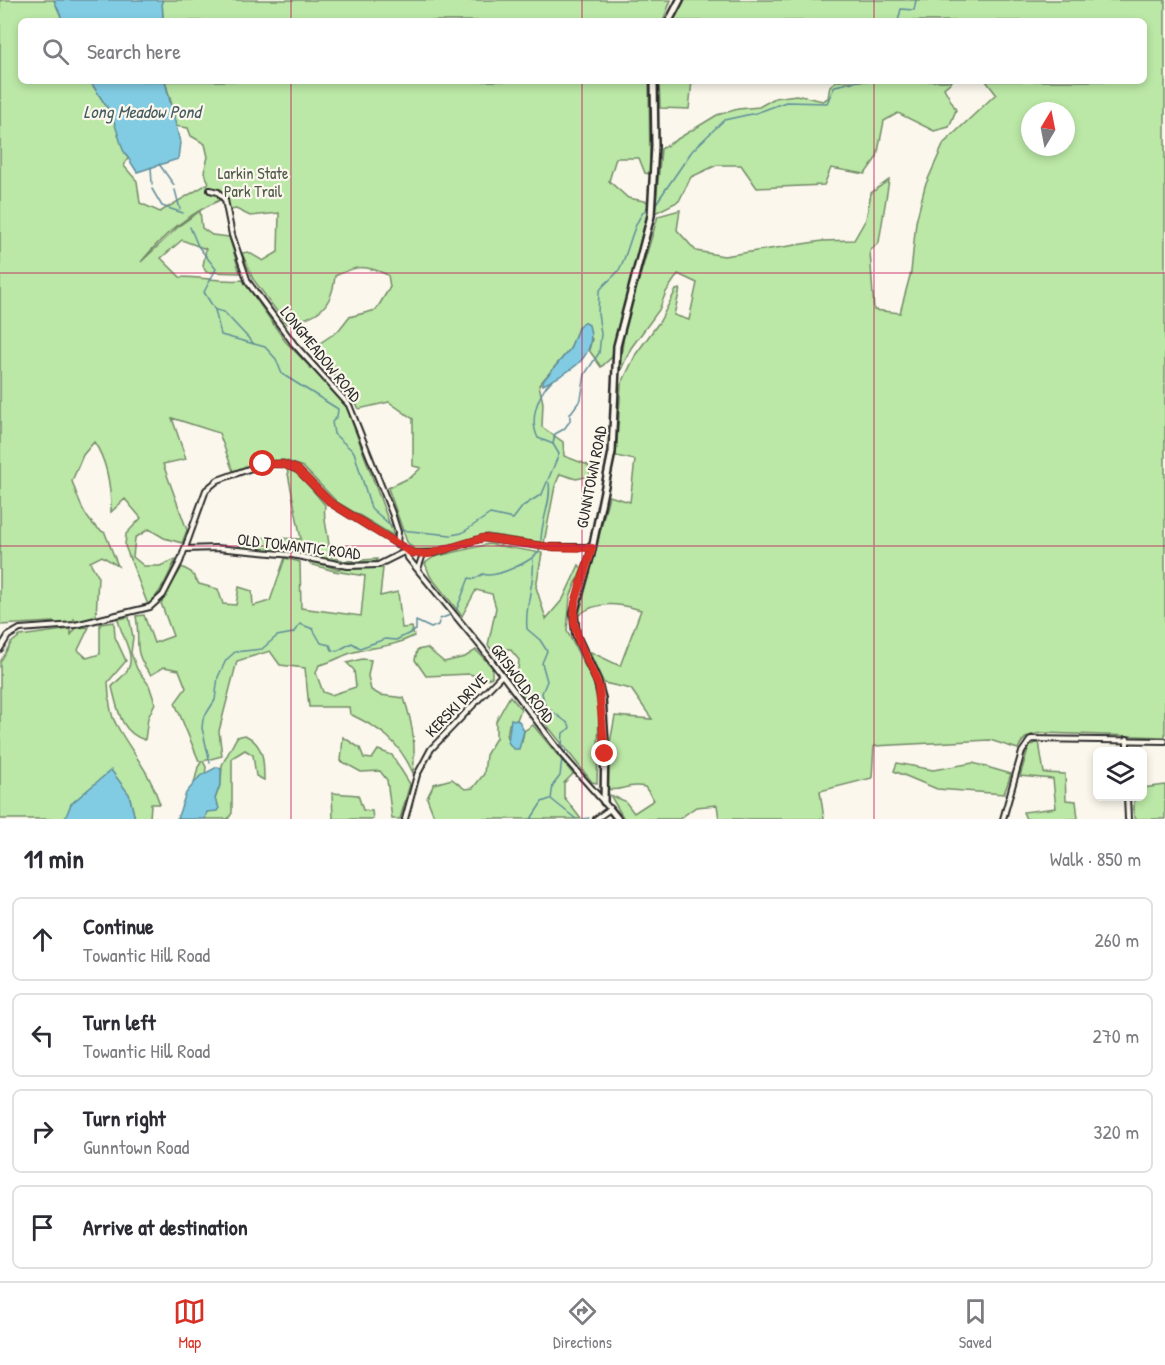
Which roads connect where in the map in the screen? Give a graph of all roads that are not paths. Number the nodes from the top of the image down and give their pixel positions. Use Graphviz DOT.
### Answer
graph roads {
  1 [pos="680,0"];
  2 [pos="671,18"];
  3 [pos="654,84"];
  4 [pos="210,190"];
  5 [pos="397,545"];
  6 [pos="592,548"];
  7 [pos="185,549"];
  8 [pos="406,550"];
  9 [pos="423,554"];
  10 [pos="417,570"];
  11 [pos="0,649"];
  12 [pos="501,676"];
  13 [pos="1127,739"];
  14 [pos="1165,741"];
  15 [pos="1127,747"];
  16 [pos="1127,801"];
  17 [pos="604,802"];
  18 [pos="610,808"];
  19 [pos="405,819"];
  20 [pos="596,819"];
  21 [pos="618,819"];
  22 [pos="1004,819"];
  23 [pos="1128,819"];
  1 -- 2 [label="street"];
  3 -- 6 [label="street, GUNNTOWN ROAD"];
  4 -- 5 [label="street, LONGMEADOW ROAD"];
  5 -- 7 [label="street"];
  5 -- 8 [label="street"];
  6 -- 9 [label="street"];
  6 -- 17 [label="street, GUNNTOWN ROAD"];
  7 -- 8 [label="street, OLD TOWANTIC ROAD"];
  7 -- 11 [label="street"];
  8 -- 9 [label="street"];
  8 -- 10 [label="street, GRISWOLD ROAD"];
  9 -- 10 [label="street"];
  10 -- 12 [label="street, GRISWOLD ROAD"];
  12 -- 17 [label="street, GRISWOLD ROAD"];
  12 -- 19 [label="street, KERSKI DRIVE"];
  13 -- 14 [label="street"];
  13 -- 15 [label="street"];
  13 -- 22 [label="street"];
  16 -- 23 [label="street"];
  17 -- 18 [label="street, GRISWOLD ROAD"];
  18 -- 20 [label="street"];
  18 -- 21 [label="street"];
}
